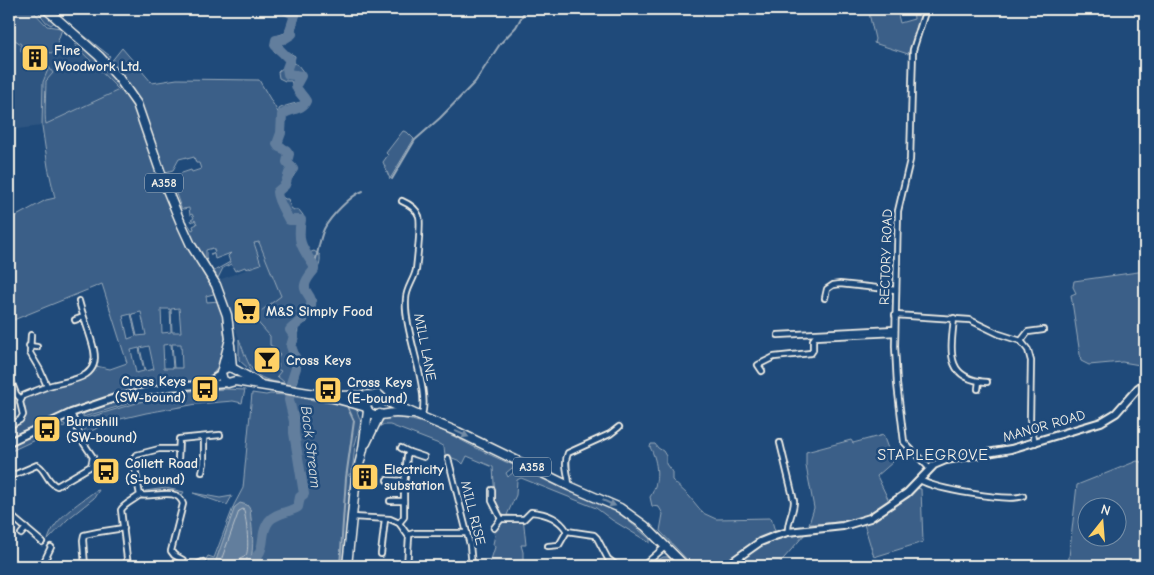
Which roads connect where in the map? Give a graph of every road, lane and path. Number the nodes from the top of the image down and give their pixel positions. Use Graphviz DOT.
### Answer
graph roads {
  1 [pos="46,9"];
  2 [pos="926,9"];
  3 [pos="402,201"];
  4 [pos="896,290"];
  5 [pos="825,298"];
  6 [pos="80,301"];
  7 [pos="895,316"];
  8 [pos="83,317"];
  9 [pos="954,318"];
  10 [pos="75,320"];
  11 [pos="1043,330"];
  12 [pos="895,331"];
  13 [pos="30,335"];
  14 [pos="778,335"];
  15 [pos="1021,342"];
  16 [pos="229,343"];
  17 [pos="29,346"];
  18 [pos="37,347"];
  19 [pos="955,368"];
  20 [pos="234,369"];
  21 [pos="762,371"];
  22 [pos="222,372"];
  23 [pos="949,373"];
  24 [pos="9,376"];
  25 [pos="979,381"];
  26 [pos="231,382"];
  27 [pos="986,382"];
  28 [pos="1145,383"];
  29 [pos="206,384"];
  30 [pos="261,385"];
  31 [pos="47,386"];
  32 [pos="978,389"];
  33 [pos="371,396"];
  34 [pos="330,397"];
  35 [pos="21,399"];
  36 [pos="384,400"];
  37 [pos="367,409"];
  38 [pos="71,414"];
  39 [pos="381,414"];
  40 [pos="419,416"];
  41 [pos="9,426"];
  42 [pos="619,428"];
  43 [pos="220,434"];
  44 [pos="204,437"];
  45 [pos="9,442"];
  46 [pos="780,443"];
  47 [pos="1035,443"];
  48 [pos="402,448"];
  49 [pos="178,449"];
  50 [pos="363,449"];
  51 [pos="409,452"];
  52 [pos="424,457"];
  53 [pos="448,458"];
  54 [pos="178,460"];
  55 [pos="458,463"];
  56 [pos="450,464"];
  57 [pos="930,469"];
  58 [pos="202,472"];
  59 [pos="9,477"];
  60 [pos="387,480"];
  61 [pos="920,480"];
  62 [pos="404,482"];
  63 [pos="568,486"];
  64 [pos="492,490"];
  65 [pos="140,495"];
  66 [pos="1023,496"];
  67 [pos="492,500"];
  68 [pos="390,501"];
  69 [pos="485,501"];
  70 [pos="404,502"];
  71 [pos="9,514"];
  72 [pos="352,517"];
  73 [pos="385,519"];
  74 [pos="501,519"];
  75 [pos="399,523"];
  76 [pos="26,528"];
  77 [pos="124,528"];
  78 [pos="494,528"];
  79 [pos="567,531"];
  80 [pos="788,532"];
  81 [pos="467,533"];
  82 [pos="21,534"];
  83 [pos="408,536"];
  84 [pos="42,542"];
  85 [pos="548,546"];
  86 [pos="666,546"];
  87 [pos="51,547"];
  88 [pos="381,554"];
  89 [pos="203,562"];
  90 [pos="129,565"];
  91 [pos="186,565"];
  92 [pos="42,566"];
  93 [pos="85,566"];
  94 [pos="347,566"];
  95 [pos="408,566"];
  96 [pos="472,566"];
  97 [pos="617,566"];
  98 [pos="643,566"];
  99 [pos="686,566"];
  100 [pos="726,566"];
  1 -- 16 [label="main road, A358"];
  2 -- 4 [label="street, RECTORY ROAD"];
  3 -- 40 [label="street, MILL LANE"];
  4 -- 5 [label="street"];
  4 -- 7 [label="street, RECTORY ROAD"];
  6 -- 8 [label="street"];
  7 -- 9 [label="street"];
  7 -- 12 [label="street, RECTORY ROAD"];
  8 -- 10 [label="street"];
  8 -- 31 [label="street"];
  9 -- 15 [label="street"];
  9 -- 19 [label="street"];
  11 -- 15 [label="street"];
  12 -- 14 [label="street"];
  12 -- 21 [label="street"];
  12 -- 57 [label="street, RECTORY ROAD"];
  13 -- 17 [label="street"];
  15 -- 47 [label="street"];
  16 -- 20 [label="main road, A358"];
  16 -- 22 [label="main road, A358"];
  17 -- 18 [label="street"];
  17 -- 31 [label="street"];
  19 -- 23 [label="street"];
  19 -- 25 [label="street"];
  20 -- 22 [label="main road"];
  20 -- 26 [label="main road, A358"];
  20 -- 30 [label="main road, A358"];
  22 -- 26 [label="main road"];
  22 -- 29 [label="street"];
  24 -- 35 [label="street"];
  25 -- 27 [label="street"];
  25 -- 32 [label="street"];
  26 -- 29 [label="street"];
  26 -- 30 [label="main road, A358"];
  28 -- 47 [label="street, MANOR ROAD"];
  29 -- 38 [label="street"];
  30 -- 34 [label="main road, A358"];
  31 -- 35 [label="street"];
  33 -- 34 [label="main road, A358"];
  33 -- 36 [label="main road, A358"];
  33 -- 37 [label="main road"];
  34 -- 37 [label="main road, A358"];
  35 -- 41 [label="street"];
  36 -- 39 [label="main road"];
  36 -- 40 [label="main road, A358"];
  37 -- 39 [label="main road, A358"];
  37 -- 50 [label="main road"];
  38 -- 45 [label="street"];
  38 -- 59 [label="street"];
  39 -- 40 [label="main road, A358"];
  39 -- 50 [label="main road"];
  40 -- 63 [label="main road, A358, one-way"];
  42 -- 63 [label="street"];
  43 -- 44 [label="street"];
  44 -- 49 [label="street"];
  44 -- 58 [label="street"];
  46 -- 80 [label="street"];
  47 -- 57 [label="street, MANOR ROAD"];
  48 -- 51 [label="street"];
  49 -- 54 [label="street"];
  49 -- 65 [label="street"];
  50 -- 72 [label="main road"];
  51 -- 52 [label="street"];
  51 -- 62 [label="street"];
  53 -- 56 [label="street, MILL RISE"];
  55 -- 56 [label="street, MILL RISE"];
  56 -- 81 [label="street, MILL RISE"];
  57 -- 61 [label="street, MANOR ROAD"];
  60 -- 62 [label="street"];
  61 -- 66 [label="street"];
  61 -- 80 [label="street, MANOR ROAD"];
  62 -- 70 [label="street"];
  63 -- 86 [label="main road, A358, one-way"];
  64 -- 67 [label="street"];
  65 -- 77 [label="street"];
  65 -- 91 [label="street"];
  67 -- 69 [label="street"];
  67 -- 74 [label="street"];
  68 -- 70 [label="street"];
  70 -- 75 [label="street"];
  71 -- 76 [label="street"];
  72 -- 73 [label="street"];
  72 -- 94 [label="main road"];
  73 -- 75 [label="street"];
  73 -- 88 [label="street"];
  74 -- 78 [label="street"];
  74 -- 79 [label="street"];
  75 -- 83 [label="street"];
  76 -- 82 [label="street"];
  76 -- 84 [label="street"];
  77 -- 90 [label="street"];
  77 -- 93 [label="street"];
  79 -- 85 [label="street"];
  79 -- 97 [label="street"];
  80 -- 100 [label="street, MANOR ROAD"];
  81 -- 83 [label="street"];
  81 -- 96 [label="street, MILL RISE"];
  83 -- 95 [label="street"];
  86 -- 98 [label="street"];
  86 -- 99 [label="main road, A358"];
  87 -- 92 [label="street"];
  89 -- 91 [label="street"];
}
